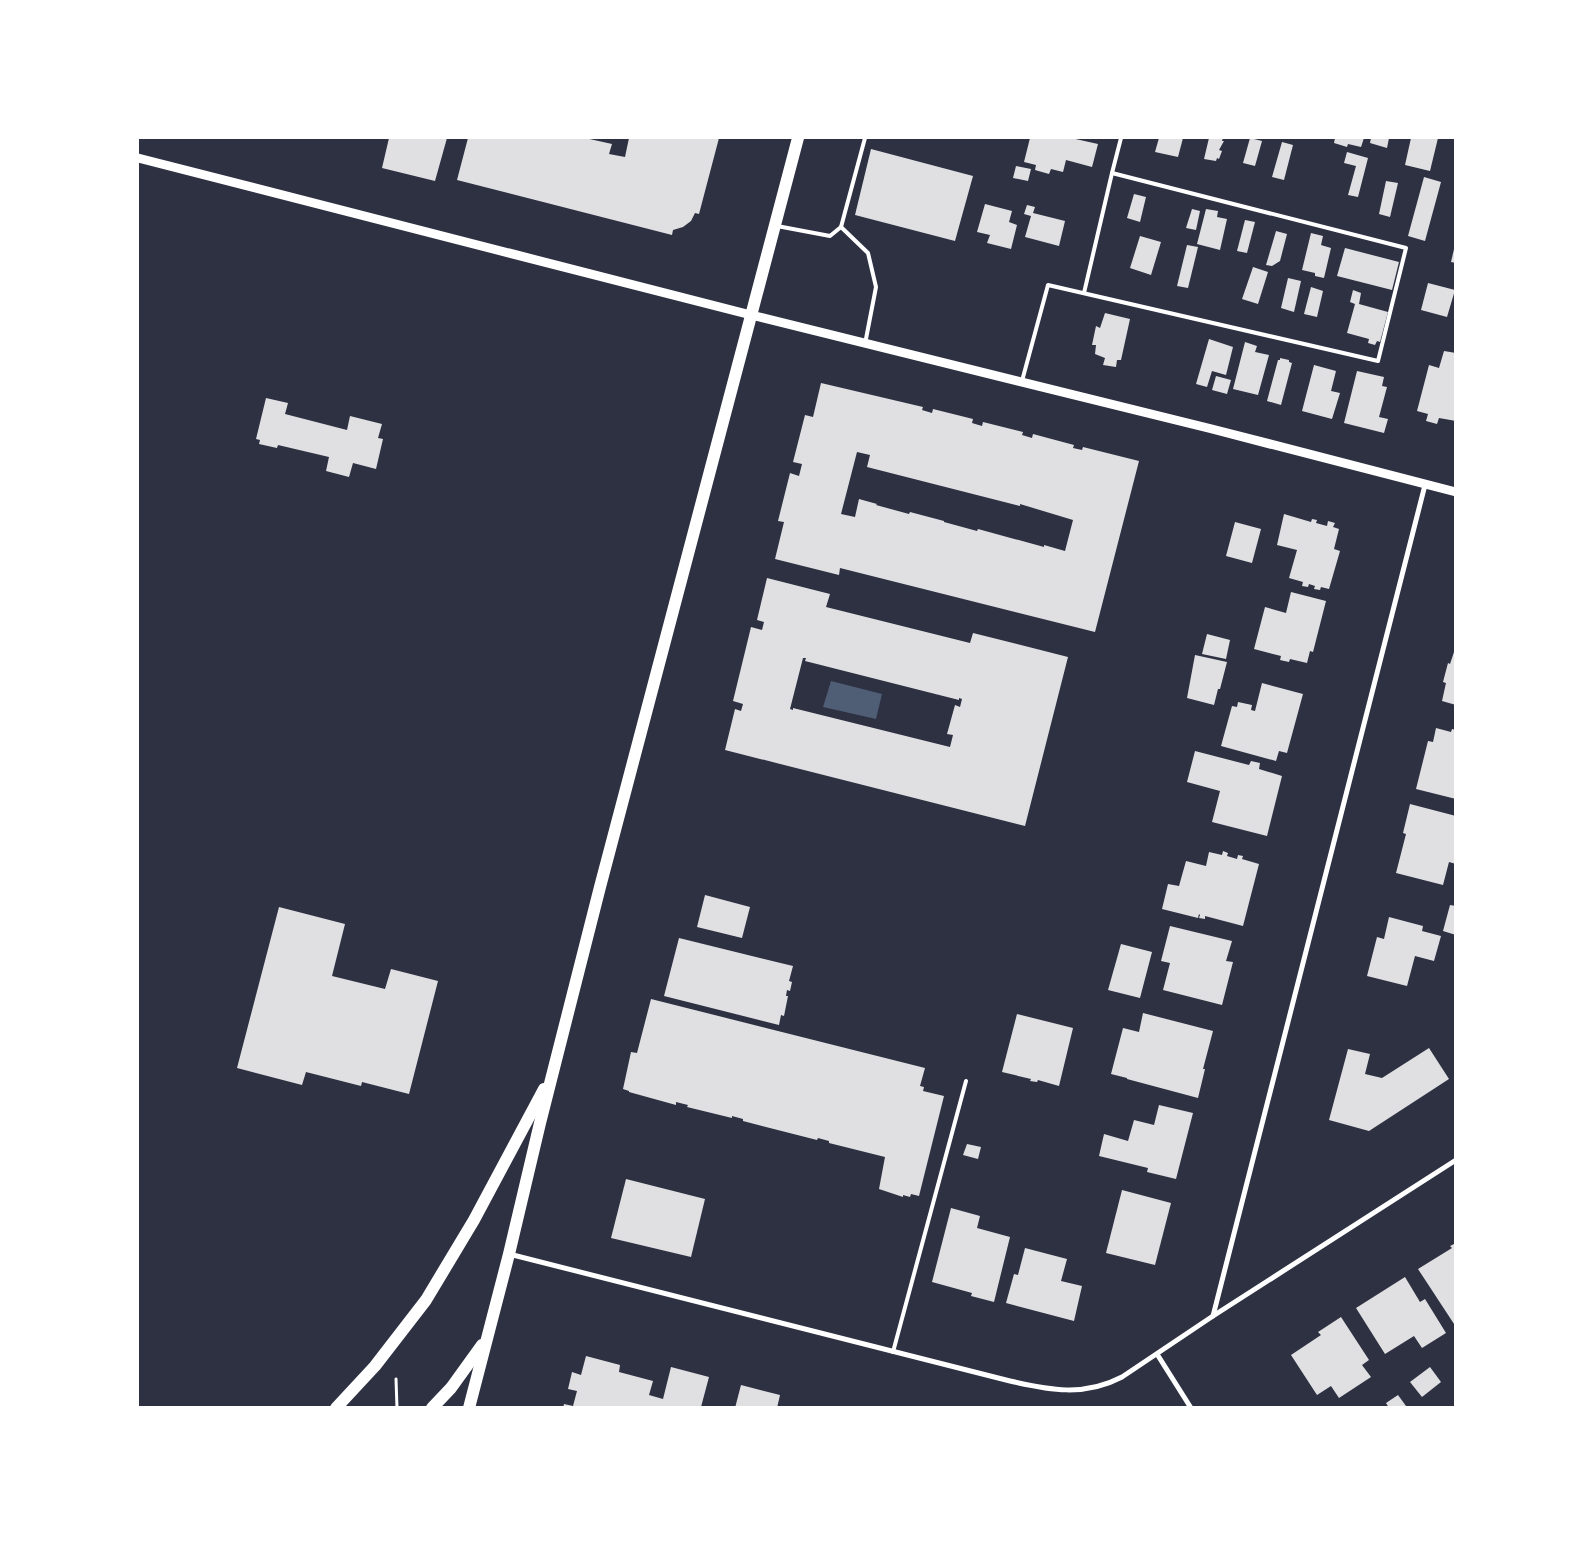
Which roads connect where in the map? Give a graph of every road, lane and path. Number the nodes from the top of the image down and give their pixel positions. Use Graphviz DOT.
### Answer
graph roads {
  1 [pos="798,138"];
  2 [pos="865,138"];
  3 [pos="1121,138"];
  4 [pos="138,158"];
  5 [pos="1112,173"];
  6 [pos="774,225"];
  7 [pos="841,227"];
  8 [pos="1084,293"];
  9 [pos="751,315"];
  10 [pos="865,344"];
  11 [pos="1022,383"];
  12 [pos="1425,484"];
  13 [pos="1456,492"];
  14 [pos="553,1071"];
  15 [pos="966,1081"];
  16 [pos="1456,1160"];
  17 [pos="509,1254"];
  18 [pos="1213,1316"];
  19 [pos="487,1339"];
  20 [pos="893,1352"];
  21 [pos="1157,1354"];
  22 [pos="396,1379"];
  23 [pos="336,1408"];
  24 [pos="397,1408"];
  25 [pos="432,1408"];
  26 [pos="469,1408"];
  27 [pos="1191,1408"];
  1 -- 6 [label="main road"];
  2 -- 7 [label="lane"];
  3 -- 5 [label="lane"];
  4 -- 9 [label="street"];
  5 -- 8 [label="lane"];
  5 -- 8 [label="lane"];
  6 -- 7 [label="lane"];
  6 -- 9 [label="main road"];
  7 -- 10 [label="lane"];
  8 -- 11 [label="lane"];
  9 -- 10 [label="street"];
  9 -- 14 [label="main road"];
  10 -- 11 [label="street"];
  11 -- 12 [label="street"];
  12 -- 13 [label="street"];
  12 -- 18 [label="street"];
  14 -- 17 [label="main road"];
  14 -- 23 [label="main road"];
  15 -- 20 [label="lane"];
  16 -- 18 [label="street"];
  17 -- 19 [label="main road"];
  17 -- 20 [label="street"];
  18 -- 21 [label="street"];
  19 -- 25 [label="main road"];
  19 -- 26 [label="main road"];
  20 -- 21 [label="street"];
  21 -- 27 [label="street"];
  22 -- 24 [label="path"];
}
